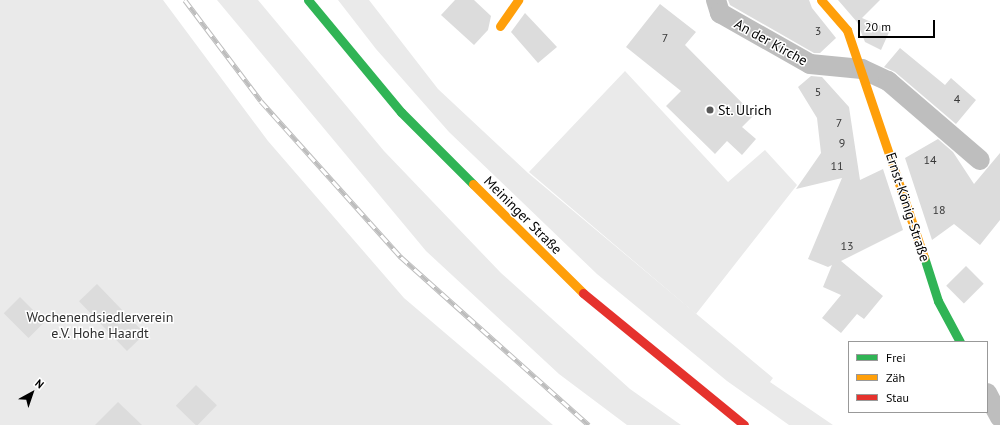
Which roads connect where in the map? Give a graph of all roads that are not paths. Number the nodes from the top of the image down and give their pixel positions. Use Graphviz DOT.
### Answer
graph roads {
  1 [pos="308,0"];
  2 [pos="518,0"];
  3 [pos="716,0"];
  4 [pos="821,0"];
  5 [pos="500,26"];
  6 [pos="862,69"];
  7 [pos="980,160"];
  8 [pos="959,341"];
  9 [pos="988,395"];
  10 [pos="1000,417"];
  11 [pos="744,425"];
  1 -- 11 [label="main road, Meininger Straße"];
  2 -- 5 [label="main road"];
  3 -- 6 [label="street, An der Kirche"];
  4 -- 6 [label="main road, Ernst-König-Straße"];
  6 -- 7 [label="street"];
  6 -- 8 [label="main road, Ernst-König-Straße"];
  9 -- 10 [label="street"];
}
